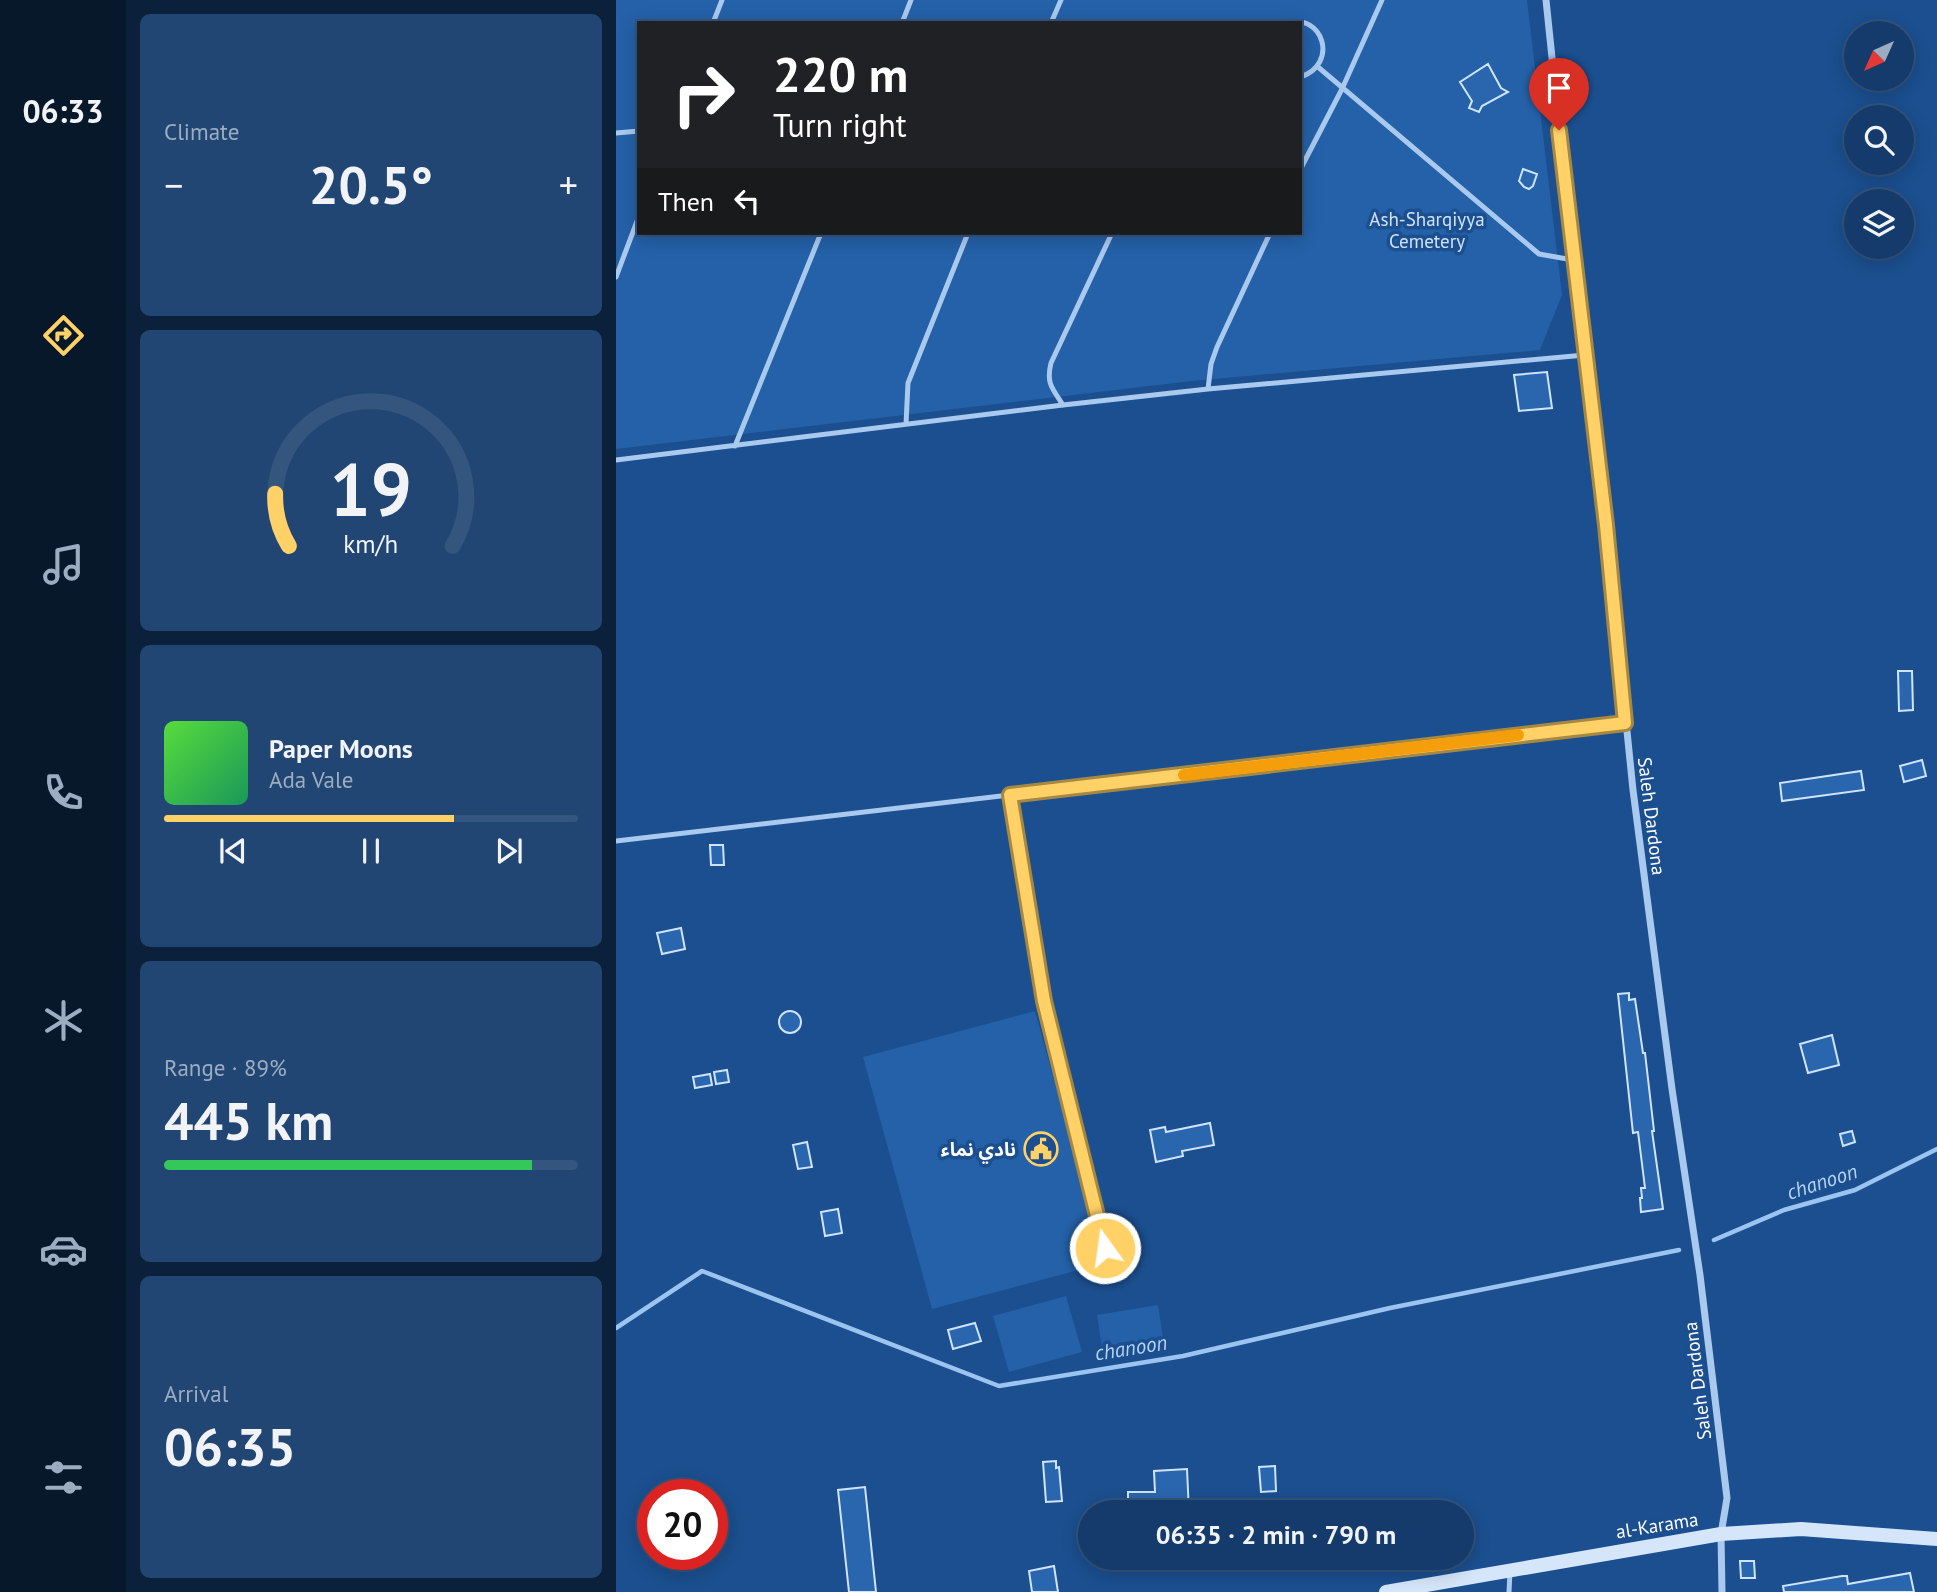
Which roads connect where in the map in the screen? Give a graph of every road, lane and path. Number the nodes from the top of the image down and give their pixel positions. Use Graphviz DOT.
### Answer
graph roads {
  1 [pos="722,0"];
  2 [pos="911,0"];
  3 [pos="1060,0"];
  4 [pos="1382,0"];
  5 [pos="1546,0"];
  6 [pos="714,21"];
  7 [pos="903,21"];
  8 [pos="1052,21"];
  9 [pos="1302,23"];
  10 [pos="1318,67"];
  11 [pos="1302,76"];
  12 [pos="1342,89"];
  13 [pos="637,131"];
  14 [pos="616,133"];
  15 [pos="1302,166"];
  16 [pos="637,221"];
  17 [pos="820,235"];
  18 [pos="967,235"];
  19 [pos="1111,235"];
  20 [pos="1269,235"];
  21 [pos="1573,260"];
  22 [pos="616,277"];
  23 [pos="1585,355"];
  24 [pos="1208,389"];
  25 [pos="1063,405"];
  26 [pos="906,424"];
  27 [pos="735,446"];
  28 [pos="616,460"];
  29 [pos="1625,723"];
  30 [pos="1010,795"];
  31 [pos="616,841"];
  32 [pos="1105,1248"];
  33 [pos="1721,1534"];
  34 [pos="1937,1539"];
  35 [pos="1510,1569"];
  36 [pos="1386,1592"];
  37 [pos="1509,1592"];
  38 [pos="1722,1592"];
  1 -- 6 [label="lane"];
  2 -- 7 [label="lane"];
  3 -- 8 [label="lane"];
  4 -- 12 [label="lane"];
  5 -- 21 [label="street, Saleh Dardona"];
  9 -- 10 [label="lane"];
  10 -- 11 [label="lane"];
  10 -- 12 [label="lane"];
  12 -- 15 [label="lane"];
  12 -- 21 [label="lane"];
  13 -- 14 [label="lane"];
  16 -- 22 [label="lane"];
  17 -- 27 [label="lane"];
  18 -- 26 [label="lane"];
  19 -- 25 [label="lane"];
  20 -- 24 [label="lane"];
  21 -- 23 [label="street, Saleh Dardona"];
  23 -- 24 [label="lane"];
  23 -- 29 [label="street, Saleh Dardona"];
  24 -- 25 [label="lane"];
  25 -- 26 [label="lane"];
  26 -- 27 [label="lane"];
  27 -- 28 [label="lane"];
  29 -- 30 [label="lane"];
  29 -- 33 [label="street, Saleh Dardona"];
  30 -- 31 [label="lane"];
  30 -- 32 [label="lane"];
  33 -- 34 [label="main road, al-Karama"];
  33 -- 35 [label="main road, al-Karama"];
  33 -- 38 [label="street, Saleh Dardona"];
  35 -- 36 [label="main road, al-Karama"];
  35 -- 37 [label="lane"];
}
